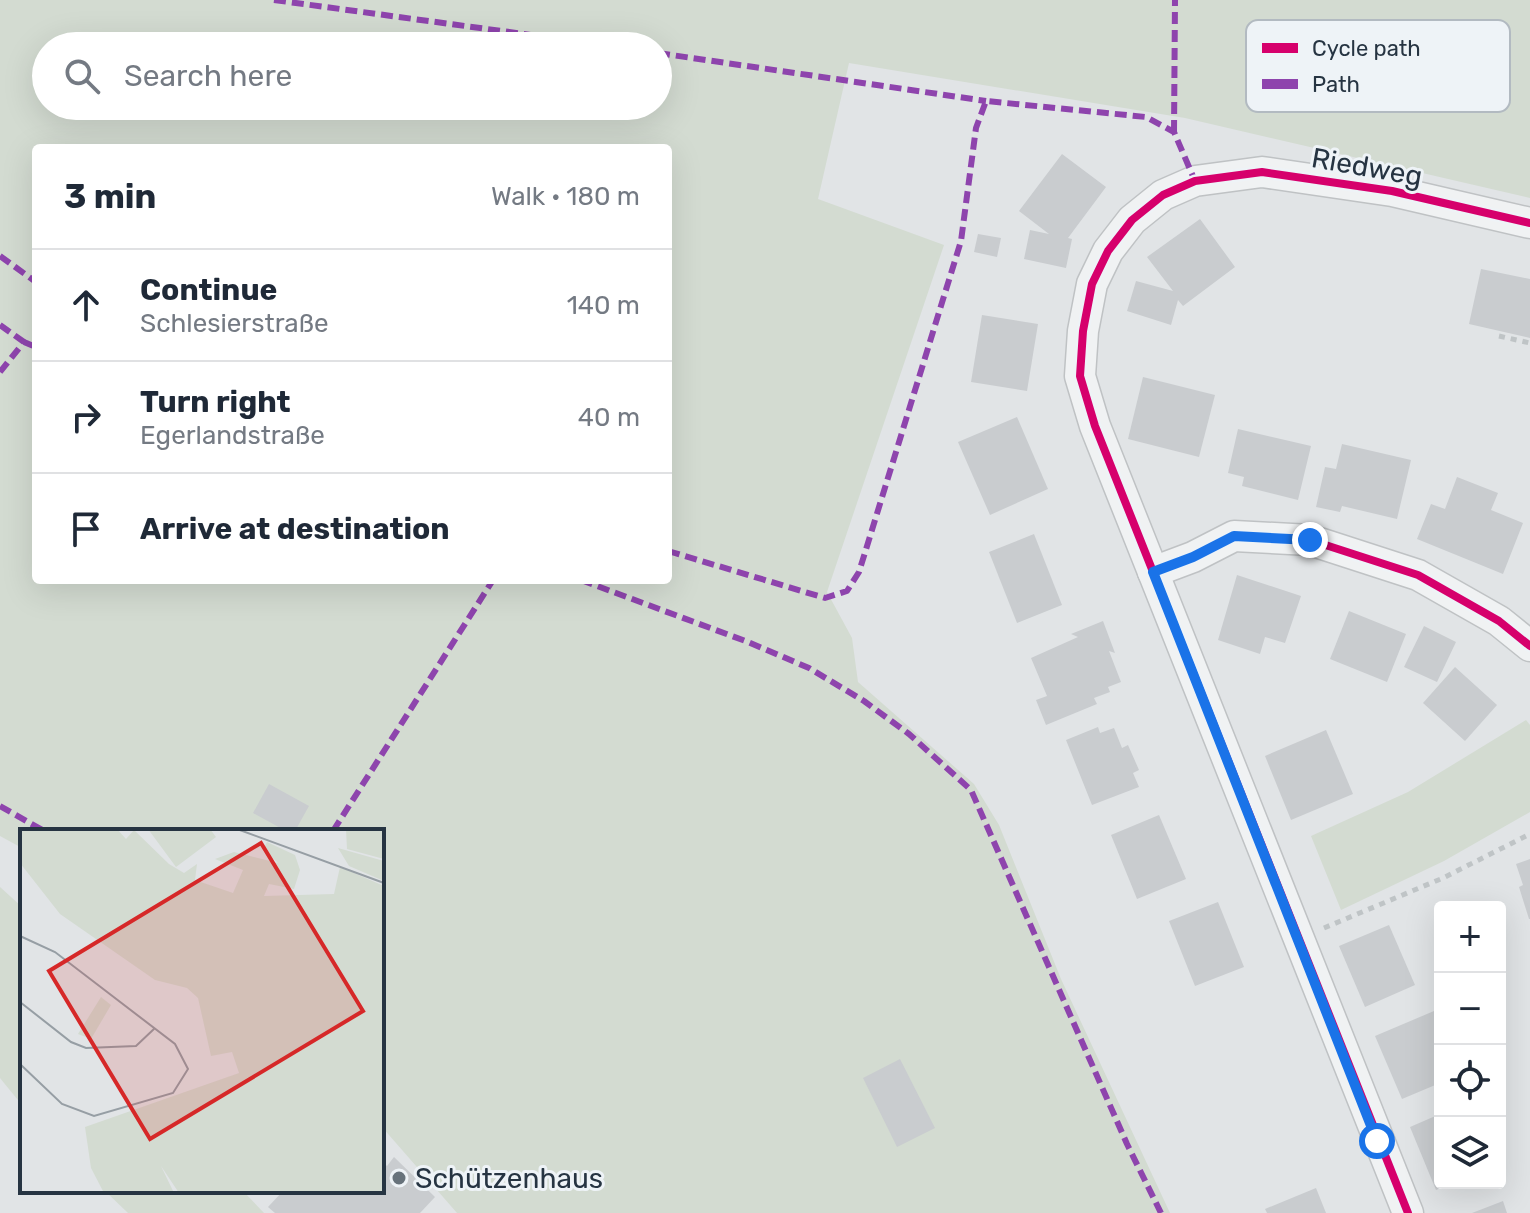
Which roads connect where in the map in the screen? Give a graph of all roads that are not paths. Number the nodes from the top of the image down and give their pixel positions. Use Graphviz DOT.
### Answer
graph roads {
  1 [pos="1530,223"];
  2 [pos="1153,572"];
  3 [pos="1530,646"];
  4 [pos="1408,1213"];
  1 -- 2 [label="street, Riedweg"];
  2 -- 3 [label="street"];
  2 -- 4 [label="street, Riedweg"];
}
